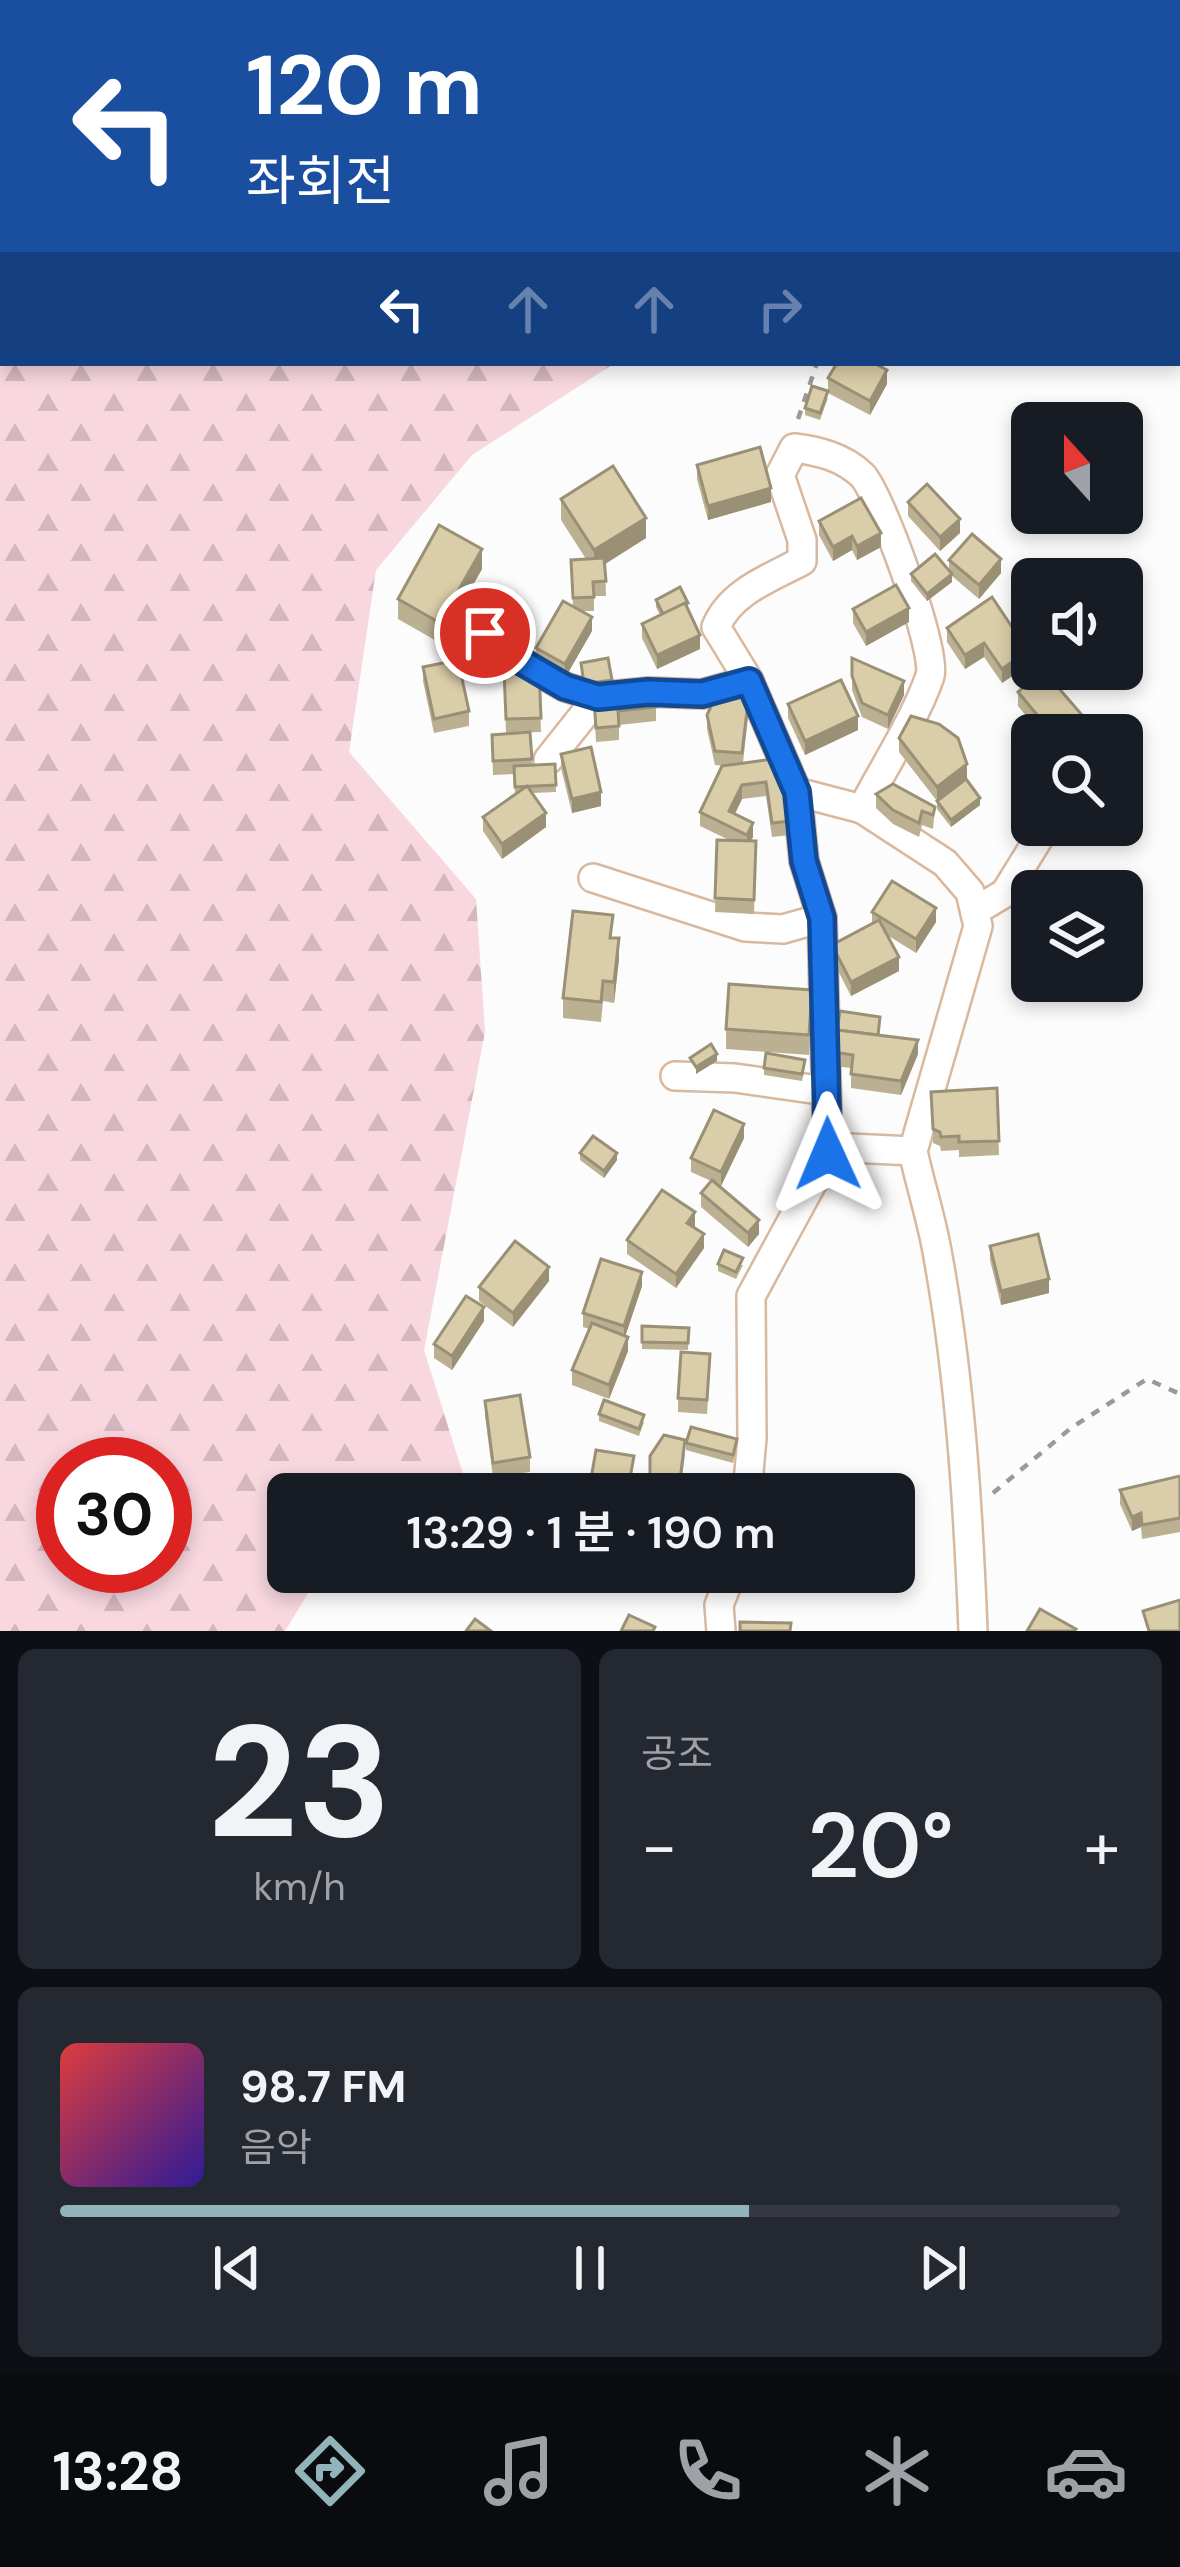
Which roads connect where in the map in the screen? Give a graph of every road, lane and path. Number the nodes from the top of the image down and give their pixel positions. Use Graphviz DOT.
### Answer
graph roads {
  1 [pos="816,366"];
  2 [pos="794,448"];
  3 [pos="485,633"];
  4 [pos="749,681"];
  5 [pos="598,697"];
  6 [pos="548,760"];
  7 [pos="797,792"];
  8 [pos="862,809"];
  9 [pos="1034,846"];
  10 [pos="593,878"];
  11 [pos="975,911"];
  12 [pos="822,918"];
  13 [pos="675,1076"];
  14 [pos="826,1091"];
  15 [pos="828,1147"];
  16 [pos="913,1151"];
  17 [pos="1180,1394"];
  18 [pos="749,1473"];
  19 [pos="968,1516"];
  20 [pos="723,1593"];
  21 [pos="721,1631"];
  22 [pos="973,1631"];
  1 -- 2 [label="path"];
  2 -- 4 [label="street"];
  2 -- 8 [label="street"];
  3 -- 5 [label="street"];
  4 -- 5 [label="street"];
  4 -- 7 [label="street"];
  5 -- 6 [label="street"];
  7 -- 8 [label="street"];
  7 -- 12 [label="street"];
  8 -- 11 [label="street"];
  9 -- 11 [label="street"];
  10 -- 12 [label="street"];
  11 -- 16 [label="street"];
  12 -- 14 [label="street"];
  13 -- 14 [label="street"];
  14 -- 15 [label="street"];
  15 -- 16 [label="street"];
  15 -- 18 [label="street"];
  16 -- 19 [label="street"];
  17 -- 19 [label="path"];
  19 -- 22 [label="street"];
  20 -- 21 [label="street"];
}
